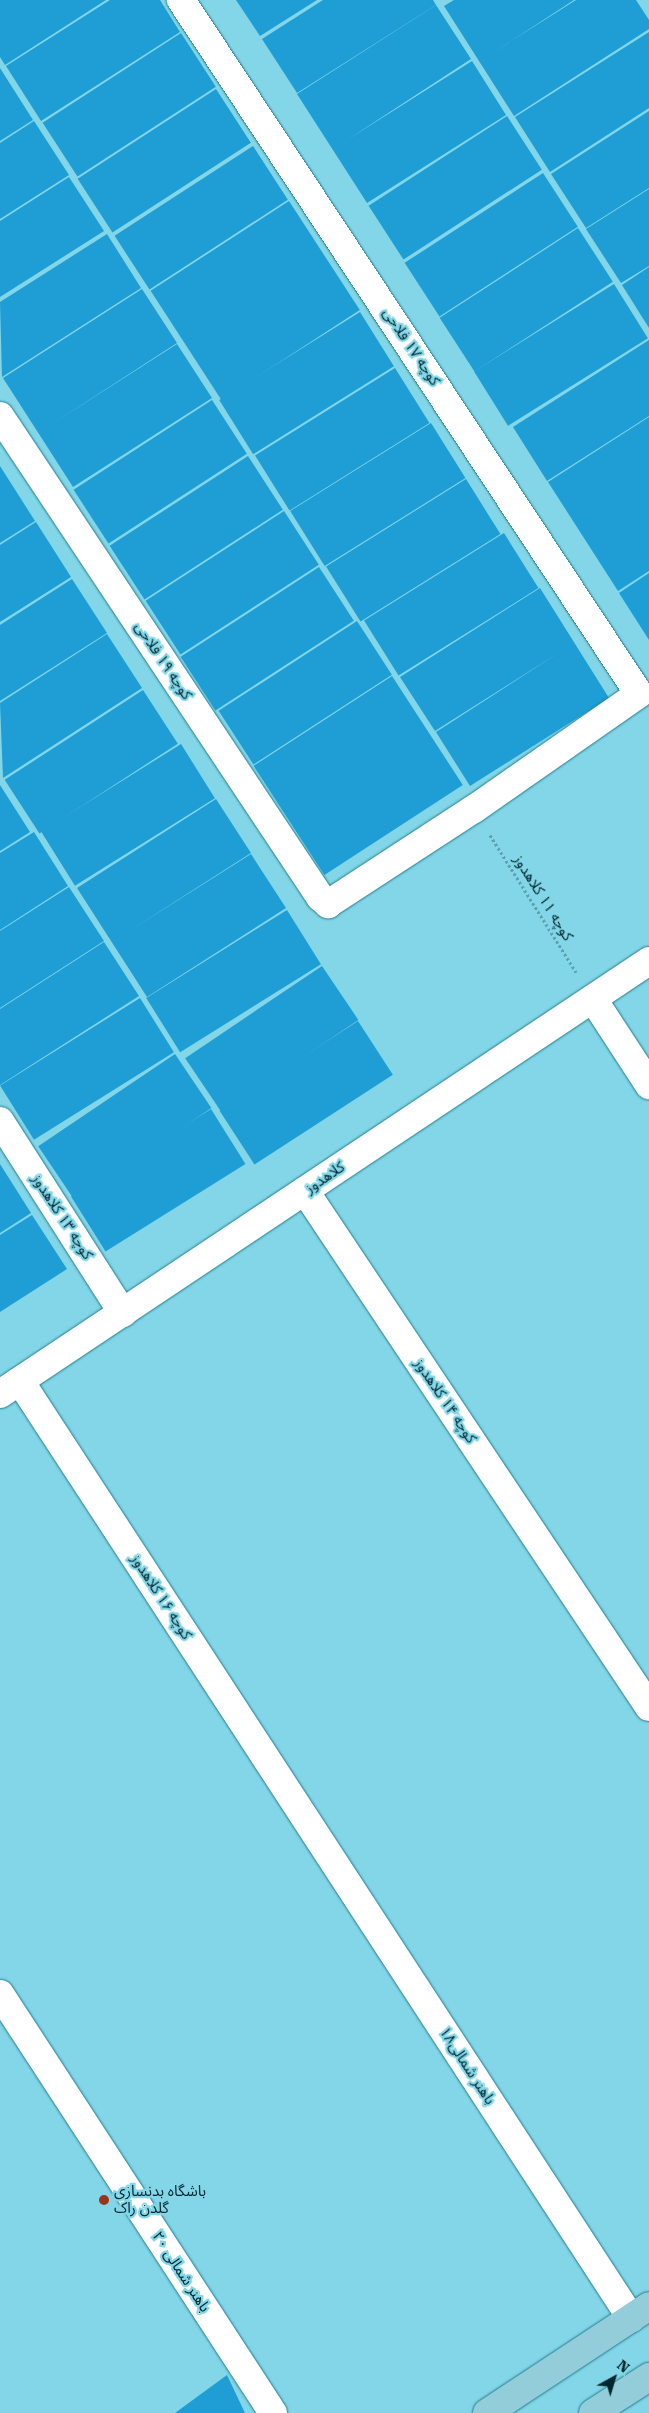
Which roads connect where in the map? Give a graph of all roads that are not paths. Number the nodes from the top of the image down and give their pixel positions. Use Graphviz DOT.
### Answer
graph roads {
  1 [pos="181,0"];
  2 [pos="0,416"];
  3 [pos="474,809"];
  4 [pos="649,961"];
  5 [pos="593,999"];
  6 [pos="649,1085"];
  7 [pos="0,1121"];
  8 [pos="305,1191"];
  9 [pos="123,1312"];
  10 [pos="10,1387"];
  11 [pos="649,1707"];
  12 [pos="302,1813"];
  13 [pos="0,1994"];
  14 [pos="640,2312"];
  15 [pos="649,2377"];
  16 [pos="273,2413"];
  17 [pos="487,2413"];
  18 [pos="593,2413"];
  1 -- 3 [label="street, کوچه ۱۷ فلاحی"];
  2 -- 3 [label="street, کوچه ۱۹ فلاحی"];
  4 -- 5 [label="street, کلاهدوز"];
  5 -- 6 [label="street"];
  5 -- 8 [label="street, کلاهدوز"];
  7 -- 9 [label="street, کوچه ۱۳ کلاهدوز"];
  8 -- 9 [label="street, کلاهدوز"];
  8 -- 11 [label="street, کوچه ۱۴ کلاهدوز"];
  9 -- 10 [label="street, کلاهدوز"];
  10 -- 12 [label="street, کوچه ۱۶ کلاهدوز"];
  12 -- 14 [label="street, باهنر شمالی۱۸"];
  13 -- 16 [label="street, ۲۰ باهنر شمالی"];
  14 -- 17 [label="main road"];
  15 -- 18 [label="main road"];
}
